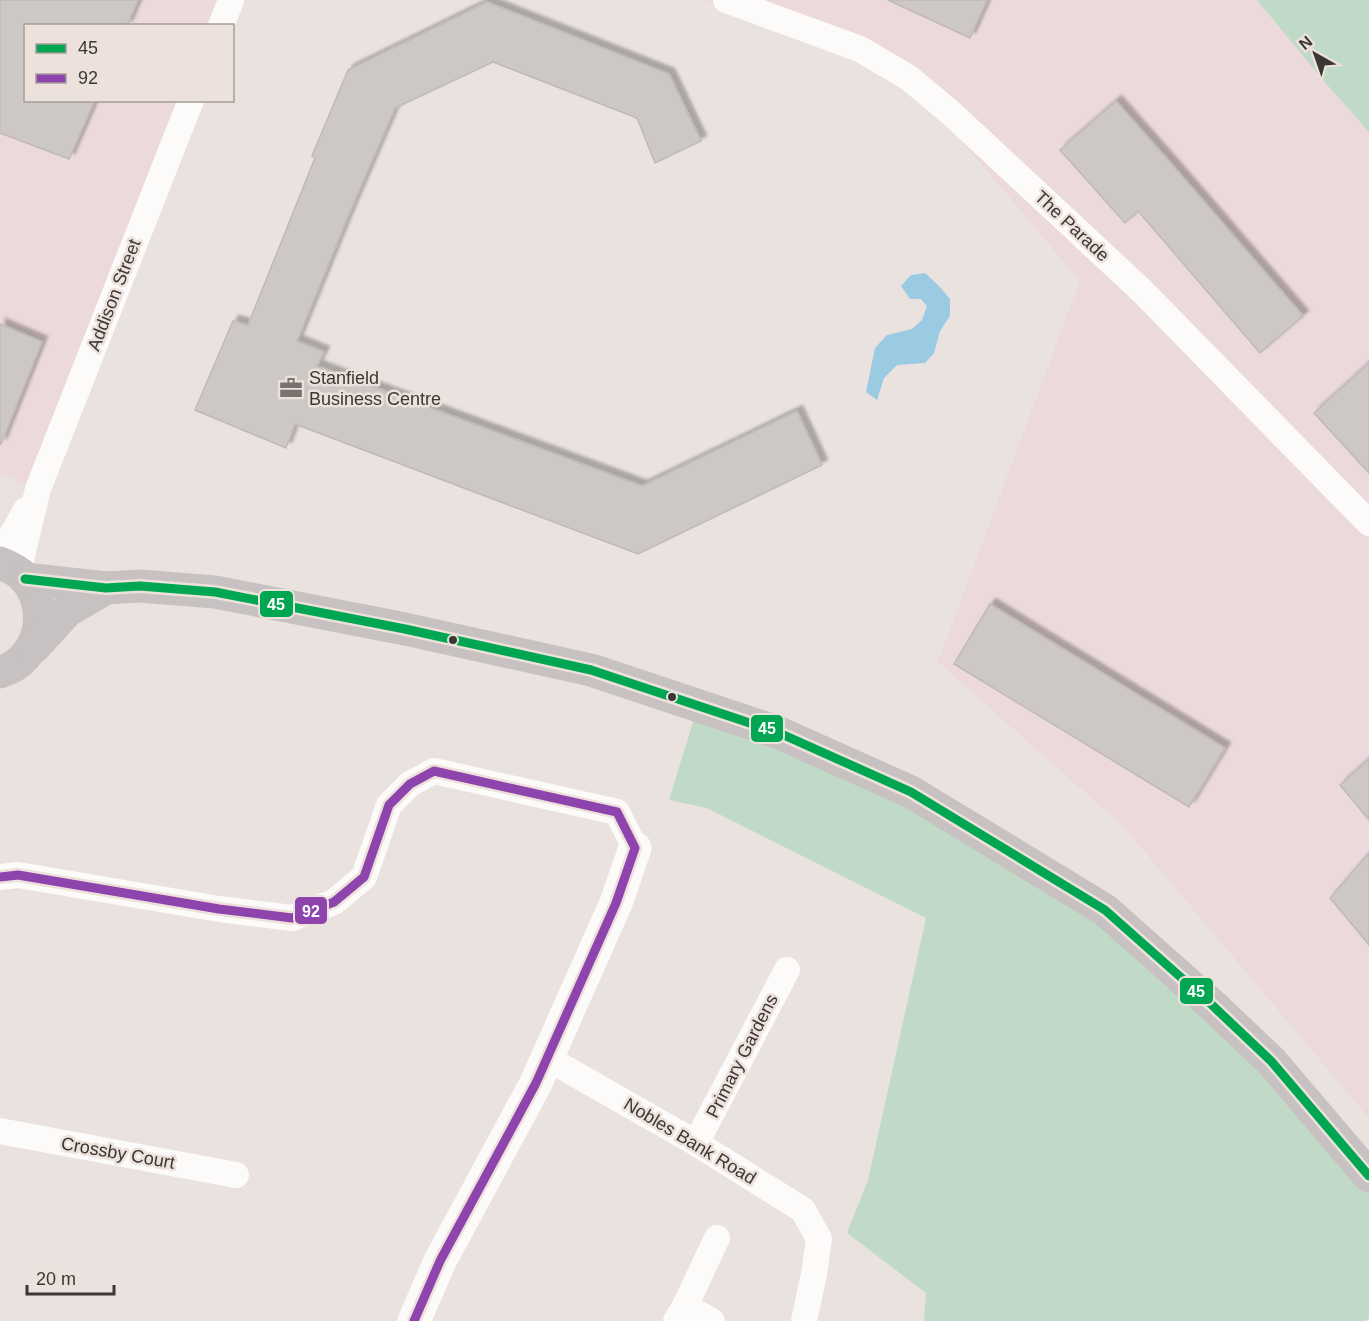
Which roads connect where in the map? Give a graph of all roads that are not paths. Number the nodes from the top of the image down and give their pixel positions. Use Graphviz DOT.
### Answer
graph roads {
  1 [pos="231,0"];
  2 [pos="726,0"];
  3 [pos="221,24"];
  4 [pos="190,102"];
  5 [pos="1369,523"];
  6 [pos="11,565"];
  7 [pos="106,588"];
  8 [pos="30,651"];
  9 [pos="0,672"];
  10 [pos="635,848"];
  11 [pos="0,877"];
  12 [pos="787,969"];
  13 [pos="547,1058"];
  14 [pos="0,1131"];
  15 [pos="696,1143"];
  16 [pos="236,1175"];
  17 [pos="1369,1176"];
  18 [pos="717,1238"];
  19 [pos="680,1313"];
  20 [pos="414,1321"];
  21 [pos="712,1321"];
  22 [pos="804,1321"];
  1 -- 3 [label="street"];
  2 -- 5 [label="street, The Parade"];
  4 -- 6 [label="street, Addison Street"];
  6 -- 7 [label="highway"];
  6 -- 8 [label="highway"];
  7 -- 8 [label="highway"];
  7 -- 17 [label="highway"];
  8 -- 9 [label="highway"];
  10 -- 11 [label="street"];
  10 -- 13 [label="street"];
  12 -- 15 [label="street, Primary Gardens"];
  13 -- 15 [label="street, Nobles Bank Road"];
  13 -- 20 [label="street"];
  14 -- 16 [label="street, Crossby Court"];
  15 -- 22 [label="street, Nobles Bank Road"];
  18 -- 19 [label="street"];
  19 -- 21 [label="street"];
}
